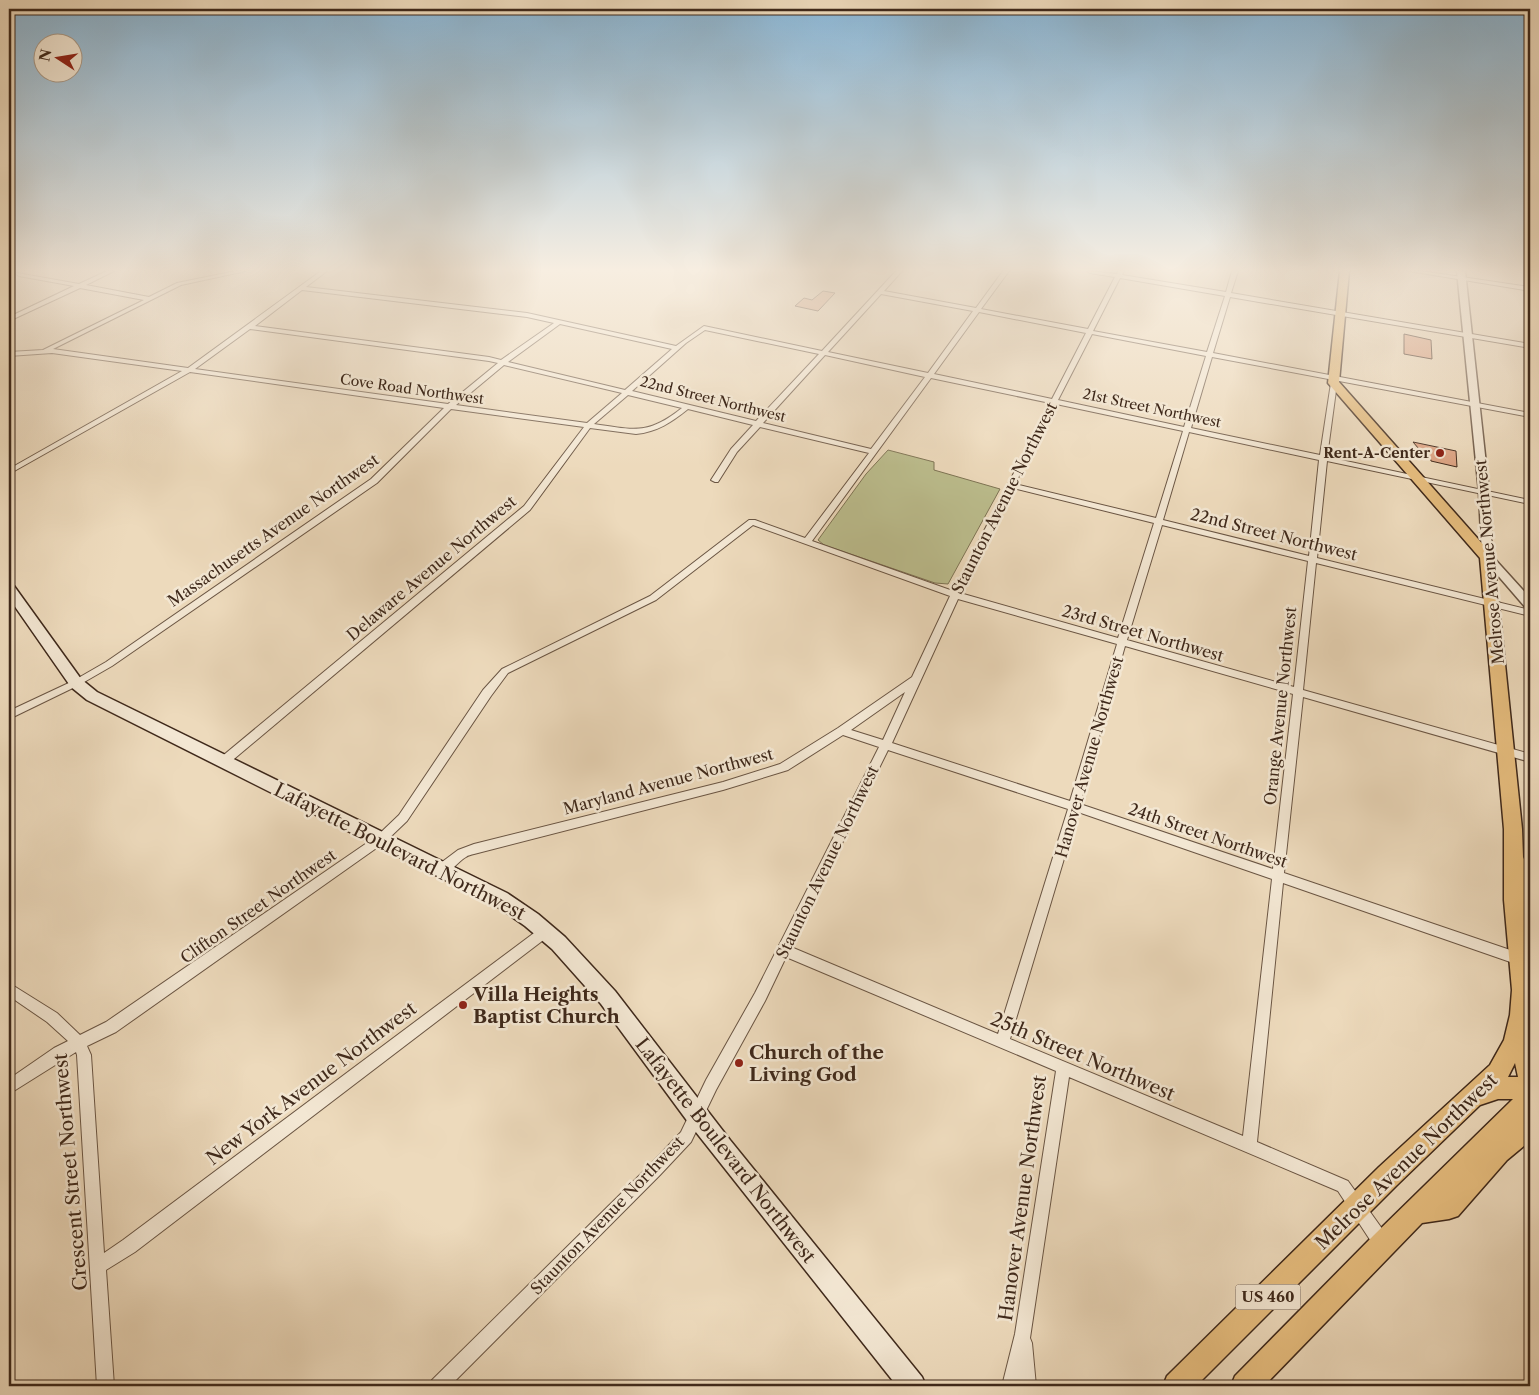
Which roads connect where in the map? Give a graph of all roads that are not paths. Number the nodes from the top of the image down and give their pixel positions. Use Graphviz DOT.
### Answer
graph roads {
  1 [pos="77,336"];
  2 [pos="237,336"];
  3 [pos="321,336"];
  4 [pos="539,336"];
  5 [pos="622,336"];
  6 [pos="691,336"];
  7 [pos="751,336"];
  8 [pos="840,336"];
  9 [pos="958,336"];
  10 [pos="1088,336"];
  11 [pos="1112,336"];
  12 [pos="1216,336"];
  13 [pos="1338,336"];
  14 [pos="1467,336"];
  15 [pos="1473,336"];
  16 [pos="1530,346"];
  17 [pos="676,348"];
  18 [pos="43,350"];
  19 [pos="825,352"];
  20 [pos="9,354"];
  21 [pos="1210,354"];
  22 [pos="503,362"];
  23 [pos="187,371"];
  24 [pos="931,374"];
  25 [pos="1333,380"];
  26 [pos="627,392"];
  27 [pos="1054,401"];
  28 [pos="1474,404"];
  29 [pos="449,407"];
  30 [pos="687,407"];
  31 [pos="1530,415"];
  32 [pos="758,424"];
  33 [pos="588,426"];
  34 [pos="1188,429"];
  35 [pos="874,452"];
  36 [pos="1324,458"];
  37 [pos="9,472"];
  38 [pos="1420,478"];
  39 [pos="715,480"];
  40 [pos="1010,485"];
  41 [pos="1484,492"];
  42 [pos="1530,502"];
  43 [pos="1160,521"];
  44 [pos="752,522"];
  45 [pos="807,542"];
  46 [pos="1486,557"];
  47 [pos="1313,559"];
  48 [pos="9,589"];
  49 [pos="954,595"];
  50 [pos="1491,603"];
  51 [pos="1530,605"];
  52 [pos="1530,613"];
  53 [pos="1122,643"];
  54 [pos="916,679"];
  55 [pos="76,682"];
  56 [pos="1298,693"];
  57 [pos="9,714"];
  58 [pos="842,731"];
  59 [pos="886,744"];
  60 [pos="1505,751"];
  61 [pos="1530,758"];
  62 [pos="224,761"];
  63 [pos="1073,807"];
  64 [pos="381,839"];
  65 [pos="1514,854"];
  66 [pos="442,869"];
  67 [pos="1279,877"];
  68 [pos="1530,898"];
  69 [pos="546,931"];
  70 [pos="784,950"];
  71 [pos="1525,966"];
  72 [pos="9,989"];
  73 [pos="79,1042"];
  74 [pos="1002,1042"];
  75 [pos="1530,1043"];
  76 [pos="1063,1068"];
  77 [pos="1530,1080"];
  78 [pos="9,1087"];
  79 [pos="1530,1088"];
  80 [pos="1530,1095"];
  81 [pos="1474,1097"];
  82 [pos="697,1115"];
  83 [pos="1530,1129"];
  84 [pos="1249,1146"];
  85 [pos="1358,1207"];
  86 [pos="1418,1210"];
  87 [pos="1383,1244"];
  88 [pos="99,1265"];
  89 [pos="1024,1334"];
  90 [pos="105,1386"];
  91 [pos="438,1386"];
  92 [pos="913,1386"];
  93 [pos="1010,1386"];
  94 [pos="1027,1386"];
  95 [pos="1177,1386"];
  96 [pos="1245,1386"];
  1 -- 18 [label="street"];
  2 -- 23 [label="street"];
  3 -- 22 [label="street, 22nd Street Northwest"];
  4 -- 22 [label="street, Massachusetts Avenue Northwest"];
  5 -- 17 [label="street"];
  6 -- 17 [label="street, Delaware Avenue Northwest"];
  7 -- 19 [label="street, 21st Street Northwest"];
  8 -- 19 [label="street"];
  9 -- 24 [label="street"];
  10 -- 27 [label="street, Staunton Avenue Northwest"];
  11 -- 21 [label="street"];
  12 -- 21 [label="street, Hanover Avenue Northwest"];
  13 -- 25 [label="main road, Orange Avenue Northwest"];
  14 -- 28 [label="street, Melrose Avenue Northwest"];
  15 -- 16 [label="street"];
  17 -- 26 [label="street, Delaware Avenue Northwest"];
  18 -- 20 [label="street, Cove Road Northwest"];
  18 -- 23 [label="street, Cove Road Northwest"];
  19 -- 24 [label="street, 21st Street Northwest"];
  19 -- 32 [label="street"];
  21 -- 25 [label="street"];
  21 -- 34 [label="street, Hanover Avenue Northwest"];
  22 -- 26 [label="street, 22nd Street Northwest"];
  22 -- 29 [label="street, Massachusetts Avenue Northwest"];
  23 -- 29 [label="street, Cove Road Northwest"];
  23 -- 37 [label="street"];
  24 -- 27 [label="street, 21st Street Northwest"];
  24 -- 35 [label="street"];
  25 -- 28 [label="street"];
  25 -- 36 [label="street, Orange Avenue Northwest"];
  25 -- 38 [label="main road"];
  26 -- 30 [label="street, 22nd Street Northwest"];
  26 -- 33 [label="street, Delaware Avenue Northwest"];
  27 -- 34 [label="street, 21st Street Northwest"];
  27 -- 40 [label="street, Staunton Avenue Northwest"];
  28 -- 31 [label="street"];
  28 -- 41 [label="street, Melrose Avenue Northwest"];
  29 -- 33 [label="street, Cove Road Northwest"];
  29 -- 55 [label="street, Massachusetts Avenue Northwest"];
  30 -- 32 [label="street, 22nd Street Northwest"];
  30 -- 33 [label="street, Cove Road Northwest"];
  32 -- 35 [label="street, 22nd Street Northwest"];
  32 -- 39 [label="street"];
  33 -- 62 [label="street, Delaware Avenue Northwest"];
  34 -- 36 [label="street, 21st Street Northwest"];
  34 -- 43 [label="street, Hanover Avenue Northwest"];
  35 -- 45 [label="street"];
  36 -- 38 [label="street, 21st Street Northwest"];
  36 -- 47 [label="street, Orange Avenue Northwest"];
  38 -- 41 [label="street, 21st Street Northwest"];
  38 -- 46 [label="main road"];
  40 -- 43 [label="street, 22nd Street Northwest"];
  40 -- 49 [label="street, Staunton Avenue Northwest"];
  41 -- 42 [label="street, 21st Street Northwest"];
  41 -- 46 [label="street, Melrose Avenue Northwest"];
  43 -- 47 [label="street, 22nd Street Northwest"];
  43 -- 53 [label="street, Hanover Avenue Northwest"];
  44 -- 45 [label="street, 23rd Street Northwest"];
  44 -- 64 [label="street, Clifton Street Northwest"];
  45 -- 49 [label="street, 23rd Street Northwest"];
  46 -- 50 [label="main road, Melrose Avenue Northwest / US 460"];
  46 -- 51 [label="street"];
  47 -- 50 [label="street, 22nd Street Northwest"];
  47 -- 56 [label="street, Orange Avenue Northwest"];
  48 -- 55 [label="main road, Lafayette Boulevard Northwest"];
  49 -- 53 [label="street, 23rd Street Northwest"];
  49 -- 54 [label="street, Staunton Avenue Northwest"];
  50 -- 52 [label="street, 22nd Street Northwest"];
  50 -- 60 [label="main road, Melrose Avenue Northwest / US 460"];
  53 -- 56 [label="street, 23rd Street Northwest"];
  53 -- 63 [label="street, Hanover Avenue Northwest"];
  54 -- 58 [label="street, Maryland Avenue Northwest"];
  54 -- 59 [label="street, Staunton Avenue Northwest"];
  55 -- 57 [label="street, Massachusetts Avenue Northwest"];
  55 -- 62 [label="main road, Lafayette Boulevard Northwest"];
  56 -- 60 [label="street, 23rd Street Northwest"];
  56 -- 67 [label="street, Orange Avenue Northwest"];
  58 -- 59 [label="street, 24th Street Northwest"];
  58 -- 66 [label="street, Maryland Avenue Northwest"];
  59 -- 63 [label="street, 24th Street Northwest"];
  59 -- 70 [label="street, Staunton Avenue Northwest"];
  60 -- 61 [label="street, 23rd Street Northwest"];
  60 -- 65 [label="main road, Melrose Avenue Northwest / US 460"];
  62 -- 64 [label="main road, Lafayette Boulevard Northwest"];
  63 -- 67 [label="street, 24th Street Northwest"];
  63 -- 74 [label="street, Hanover Avenue Northwest"];
  64 -- 66 [label="main road, Lafayette Boulevard Northwest"];
  64 -- 73 [label="street, Clifton Street Northwest"];
  65 -- 68 [label="main road, Melrose Avenue Northwest / US 460"];
  65 -- 71 [label="main road, Melrose Avenue Northwest / US 460"];
  66 -- 69 [label="main road, Lafayette Boulevard Northwest"];
  67 -- 71 [label="street, 24th Street Northwest"];
  67 -- 84 [label="street, Orange Avenue Northwest"];
  69 -- 82 [label="main road, Lafayette Boulevard Northwest"];
  69 -- 88 [label="street, New York Avenue Northwest"];
  70 -- 74 [label="street, 25th Street Northwest"];
  70 -- 82 [label="street, Staunton Avenue Northwest"];
  71 -- 81 [label="main road, Melrose Avenue Northwest / US 460"];
  72 -- 73 [label="street, Crescent Street Northwest"];
  73 -- 78 [label="street, Clifton Street Northwest"];
  73 -- 88 [label="street, Crescent Street Northwest"];
  74 -- 76 [label="street, 25th Street Northwest"];
  75 -- 77 [label="main road"];
  76 -- 84 [label="street, 25th Street Northwest"];
  76 -- 89 [label="street, Hanover Avenue Northwest"];
  79 -- 81 [label="main road"];
  80 -- 86 [label="main road, US 460"];
  81 -- 85 [label="main road, Melrose Avenue Northwest / US 460"];
  82 -- 91 [label="street, Staunton Avenue Northwest"];
  82 -- 92 [label="main road, Lafayette Boulevard Northwest"];
  83 -- 86 [label="main road"];
  84 -- 85 [label="street, 25th Street Northwest"];
  85 -- 87 [label="street, 25th Street Northwest"];
  85 -- 95 [label="main road, Melrose Avenue Northwest / US 460"];
  86 -- 87 [label="main road, US 460"];
  87 -- 96 [label="main road, US 460"];
  88 -- 90 [label="street, Crescent Street Northwest"];
  89 -- 93 [label="street, Hanover Avenue Northwest"];
  89 -- 94 [label="street, Hanover Avenue Northwest"];
}
